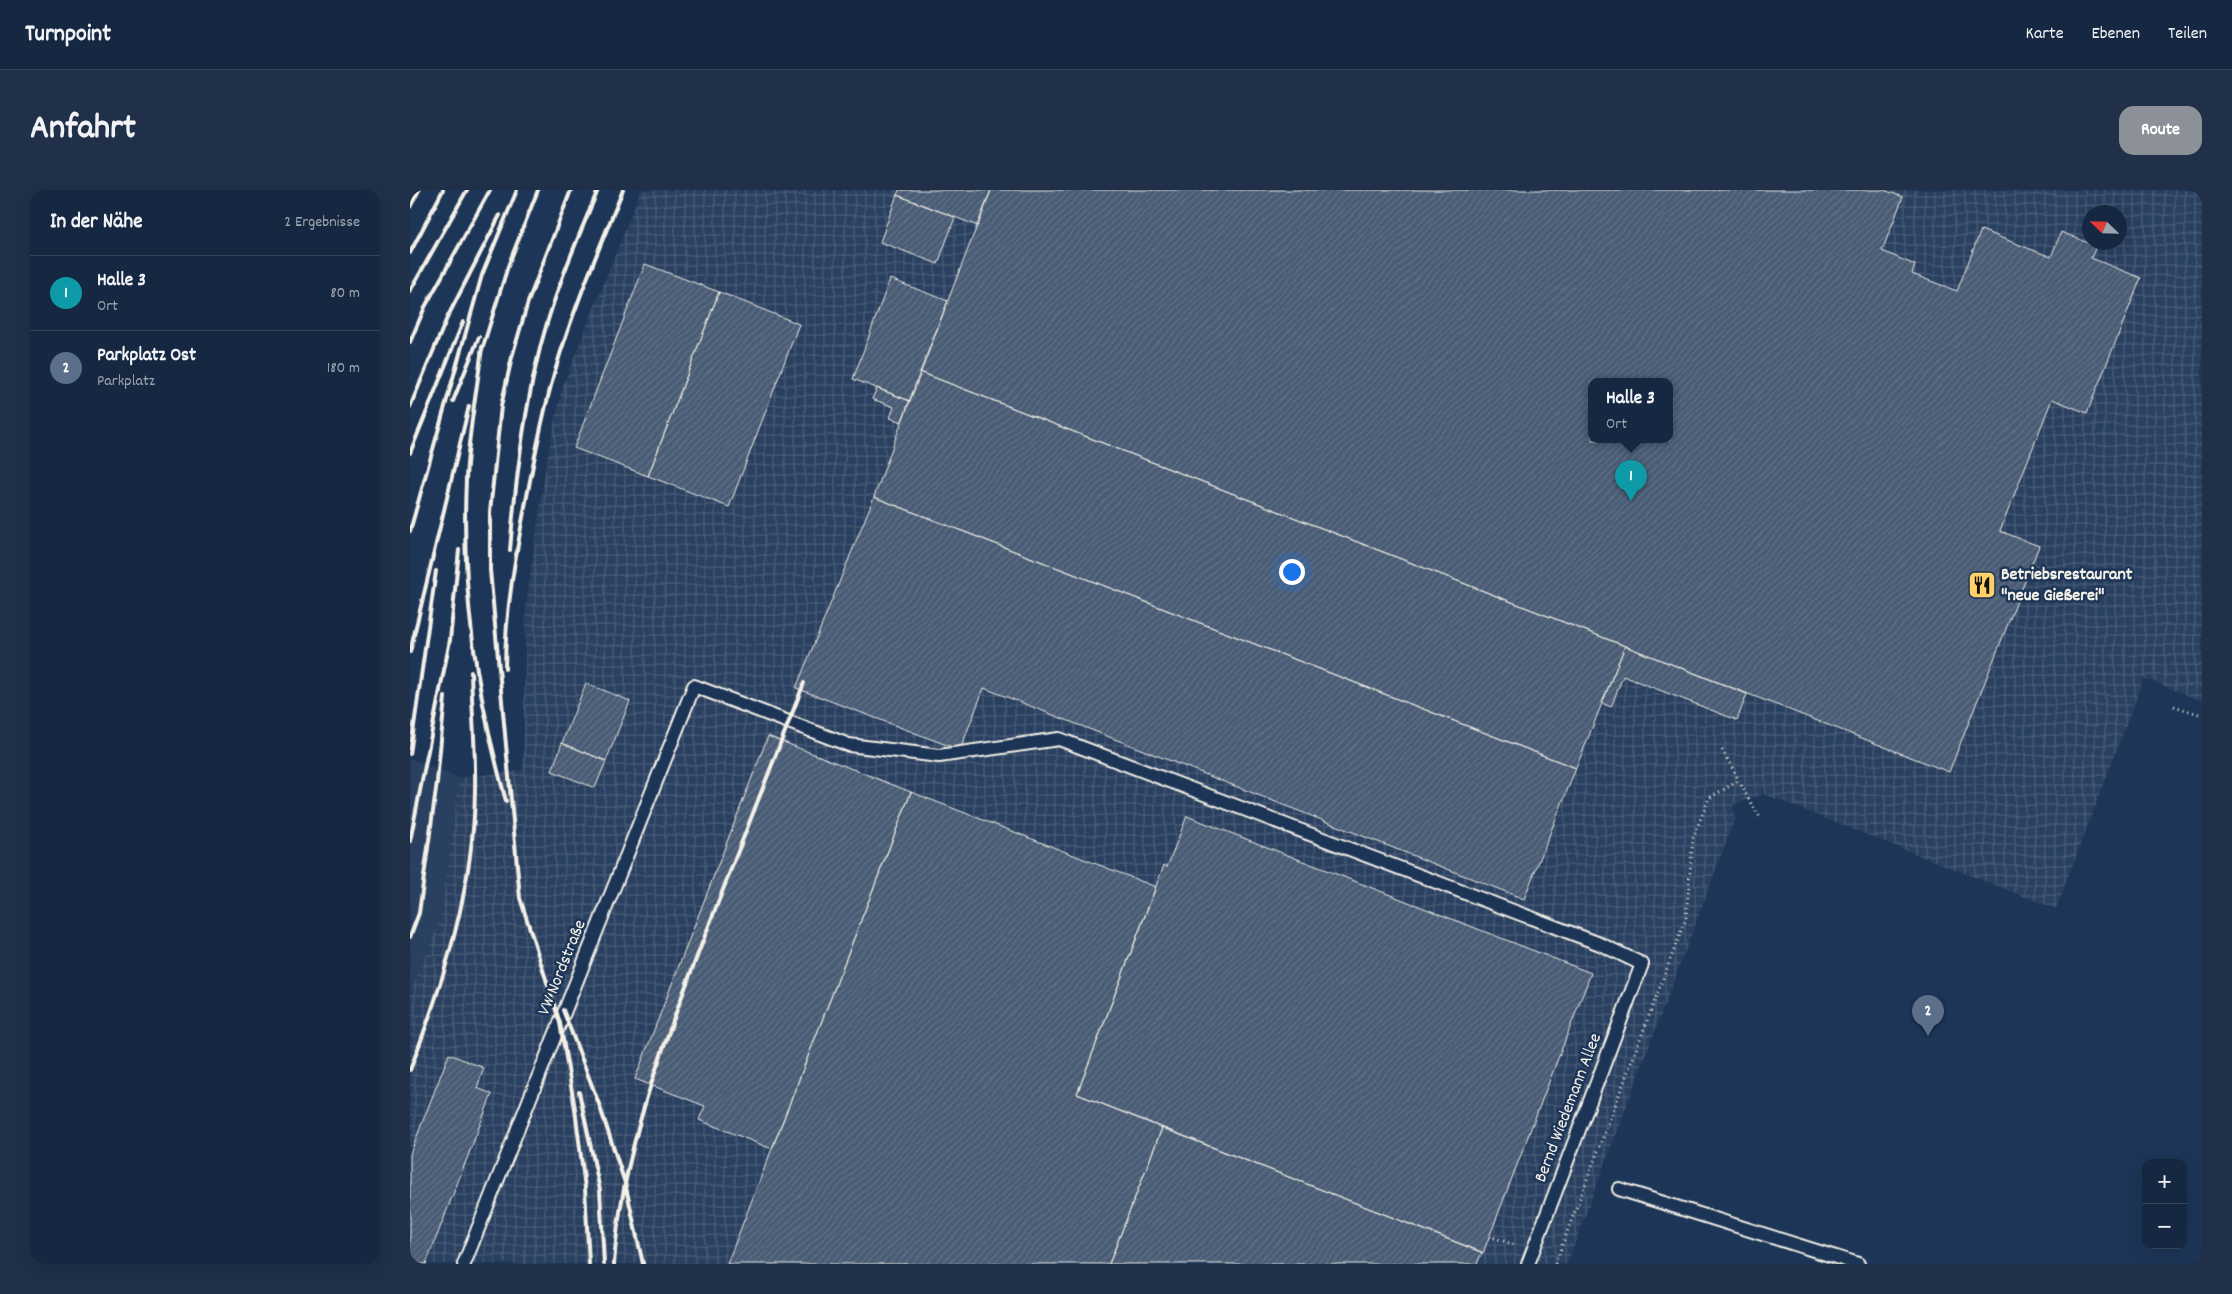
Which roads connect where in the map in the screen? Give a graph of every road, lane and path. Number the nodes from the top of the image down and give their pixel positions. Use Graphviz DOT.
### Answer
graph roads {
  1 [pos="694,686"];
  2 [pos="2174,706"];
  3 [pos="2202,715"];
  4 [pos="1722,750"];
  5 [pos="1760,817"];
  6 [pos="1619,1190"];
  7 [pos="464,1264"];
  8 [pos="1528,1264"];
  9 [pos="1858,1264"];
  1 -- 7 [label="lane, VW Nordstraße"];
  1 -- 8 [label="lane, Bernd Wiedemann Allee"];
  2 -- 3 [label="path"];
  4 -- 5 [label="path"];
  6 -- 9 [label="lane"];
}
